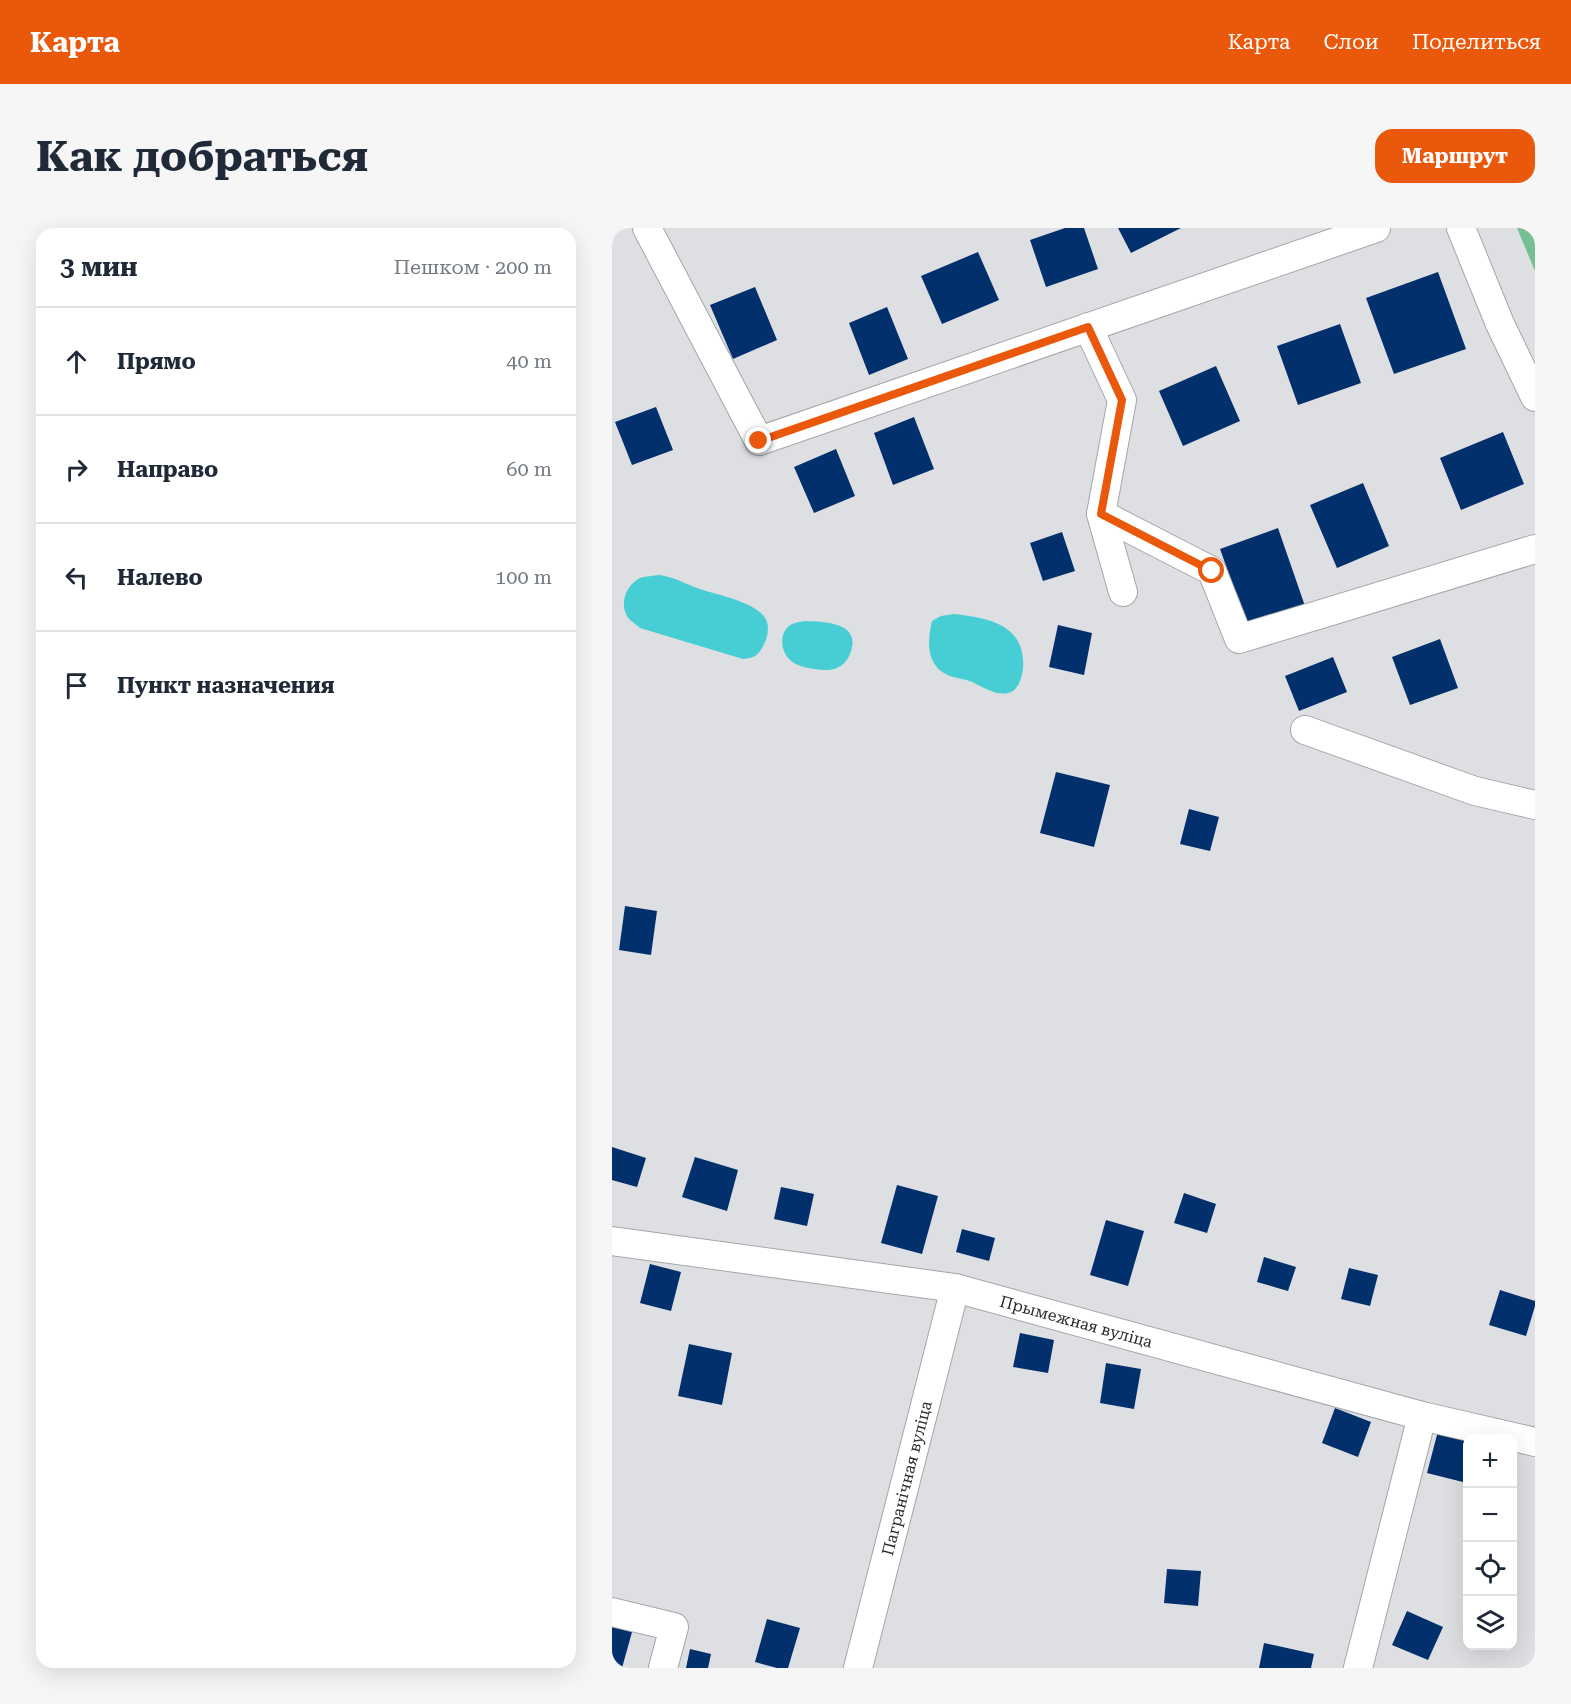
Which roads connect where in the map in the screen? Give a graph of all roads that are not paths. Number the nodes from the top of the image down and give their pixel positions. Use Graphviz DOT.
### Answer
graph roads {
  1 [pos="647,228"];
  2 [pos="1376,228"];
  3 [pos="1461,228"];
  4 [pos="1088,327"];
  5 [pos="1535,397"];
  6 [pos="1101,514"];
  7 [pos="1535,549"];
  8 [pos="1123,592"];
  9 [pos="1305,730"];
  10 [pos="1535,805"];
  11 [pos="612,1241"];
  12 [pos="955,1288"];
  13 [pos="1422,1416"];
  14 [pos="1535,1442"];
  15 [pos="612,1612"];
  16 [pos="663,1668"];
  17 [pos="858,1668"];
  18 [pos="1358,1668"];
  1 -- 4 [label="street"];
  2 -- 4 [label="street"];
  3 -- 5 [label="street"];
  4 -- 6 [label="street"];
  6 -- 7 [label="street"];
  6 -- 8 [label="street"];
  9 -- 10 [label="street"];
  11 -- 12 [label="street, Прымежная вуліца"];
  12 -- 13 [label="street, Прымежная вуліца"];
  12 -- 17 [label="street, Пагранічная вуліца"];
  13 -- 14 [label="street, Прымежная вуліца"];
  13 -- 18 [label="street"];
  15 -- 16 [label="street"];
}
